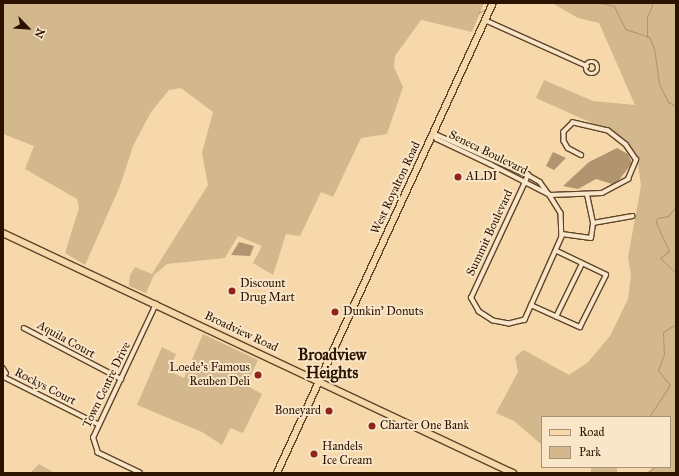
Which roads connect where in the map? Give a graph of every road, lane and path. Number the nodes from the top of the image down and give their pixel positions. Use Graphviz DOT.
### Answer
graph roads {
  1 [pos="493,3"];
  2 [pos="485,20"];
  3 [pos="587,66"];
  4 [pos="433,133"];
  5 [pos="581,155"];
  6 [pos="528,175"];
  7 [pos="525,182"];
  8 [pos="550,195"];
  9 [pos="587,195"];
  10 [pos="632,216"];
  11 [pos="593,223"];
  12 [pos="3,233"];
  13 [pos="562,234"];
  14 [pos="556,251"];
  15 [pos="582,264"];
  16 [pos="156,304"];
  17 [pos="531,305"];
  18 [pos="556,317"];
  19 [pos="525,320"];
  20 [pos="24,328"];
  21 [pos="3,368"];
  22 [pos="4,378"];
  23 [pos="121,379"];
  24 [pos="319,382"];
  25 [pos="98,424"];
  26 [pos="140,473"];
  27 [pos="278,473"];
  28 [pos="513,473"];
  1 -- 2 [label="main road, West Royalton Road"];
  2 -- 3 [label="street"];
  2 -- 4 [label="main road, West Royalton Road"];
  4 -- 6 [label="street, Seneca Boulevard"];
  4 -- 7 [label="street, Seneca Boulevard"];
  4 -- 24 [label="main road, West Royalton Road"];
  5 -- 9 [label="street"];
  6 -- 7 [label="street, Summit Boulevard"];
  6 -- 8 [label="street, Seneca Boulevard"];
  7 -- 8 [label="street, Seneca Boulevard"];
  7 -- 19 [label="street, Summit Boulevard"];
  8 -- 9 [label="street"];
  8 -- 13 [label="street, Seneca Boulevard"];
  9 -- 11 [label="street"];
  10 -- 11 [label="street"];
  11 -- 13 [label="street"];
  12 -- 16 [label="main road, Broadview Road"];
  13 -- 14 [label="street, Seneca Boulevard"];
  14 -- 15 [label="street"];
  14 -- 17 [label="street, Seneca Boulevard"];
  15 -- 18 [label="street"];
  15 -- 18 [label="street"];
  16 -- 23 [label="street, Town Centre Drive"];
  16 -- 24 [label="main road, Broadview Road"];
  17 -- 18 [label="street"];
  17 -- 19 [label="street, Seneca Boulevard"];
  20 -- 23 [label="street, Aquila Court"];
  21 -- 22 [label="street, Rockys Court"];
  22 -- 25 [label="street, Rockys Court"];
  23 -- 25 [label="street, Town Centre Drive"];
  24 -- 27 [label="main road, West Royalton Road"];
  24 -- 28 [label="main road, Broadview Road"];
  25 -- 26 [label="street, Town Centre Drive"];
}
